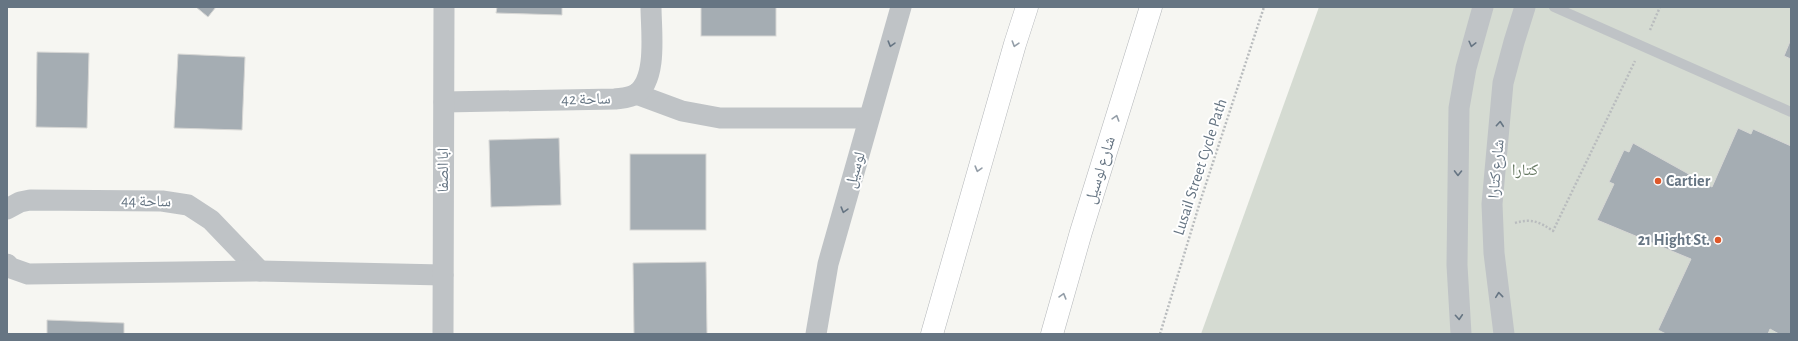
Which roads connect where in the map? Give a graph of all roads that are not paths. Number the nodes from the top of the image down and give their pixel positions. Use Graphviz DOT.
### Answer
graph roads {
  1 [pos="444,7"];
  2 [pos="651,7"];
  3 [pos="902,7"];
  4 [pos="1027,7"];
  5 [pos="1152,7"];
  6 [pos="1483,7"];
  7 [pos="1525,7"];
  8 [pos="1554,7"];
  9 [pos="636,94"];
  10 [pos="444,102"];
  11 [pos="1791,112"];
  12 [pos="869,118"];
  13 [pos="7,209"];
  14 [pos="7,264"];
  15 [pos="260,271"];
  16 [pos="443,275"];
  17 [pos="442,334"];
  18 [pos="816,334"];
  19 [pos="932,334"];
  20 [pos="1052,334"];
  21 [pos="1461,334"];
  22 [pos="1504,334"];
  1 -- 10 [label="street, ابا الصفا"];
  2 -- 9 [label="street"];
  3 -- 12 [label="street, لوسيل, one-way"];
  4 -- 19 [label="highway, one-way"];
  20 -- 5 [label="highway, شارع لوسيل, one-way"];
  6 -- 21 [label="street, one-way"];
  22 -- 7 [label="street, شارع كتارا, one-way"];
  8 -- 11 [label="lane"];
  9 -- 10 [label="street, ساحة 42"];
  9 -- 12 [label="street"];
  10 -- 16 [label="street, ابا الصفا"];
  12 -- 18 [label="street, لوسيل, one-way"];
  13 -- 15 [label="street, ساحة 44"];
  14 -- 15 [label="street"];
  15 -- 16 [label="street"];
  16 -- 17 [label="street, ابا الصفا"];
}
